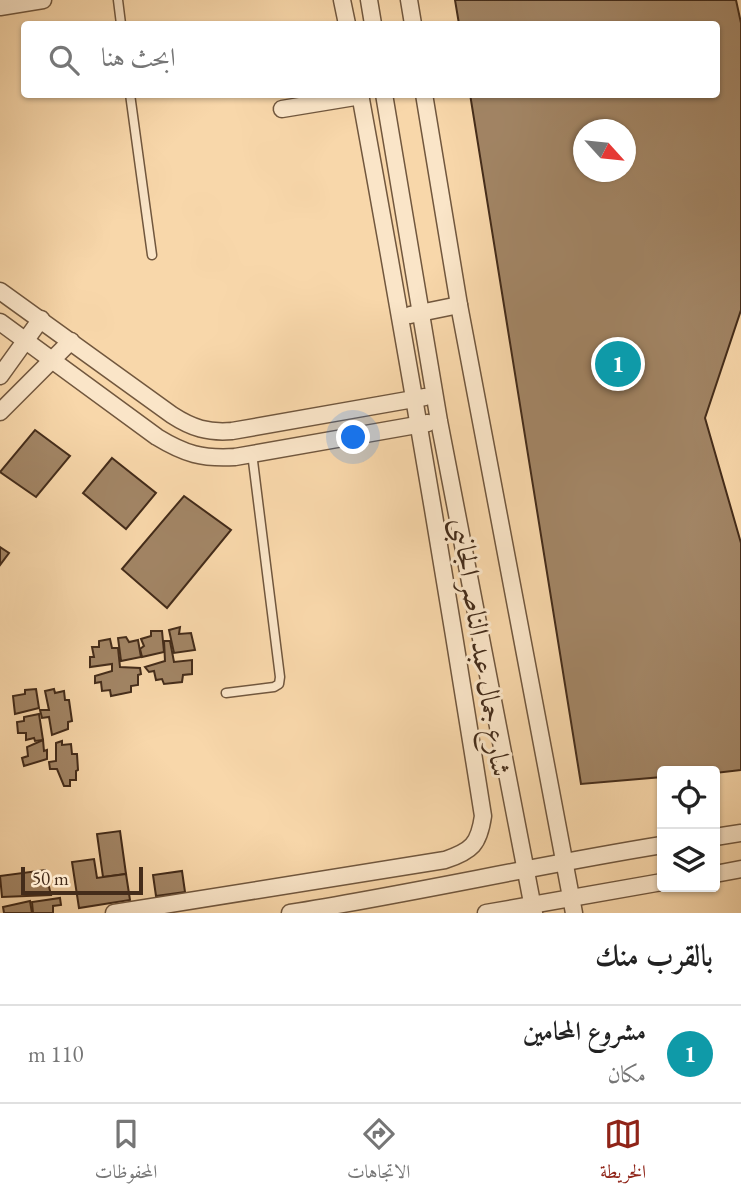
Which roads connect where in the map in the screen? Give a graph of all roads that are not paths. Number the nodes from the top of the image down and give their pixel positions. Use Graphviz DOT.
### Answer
graph roads {
  1 [pos="43,0"];
  2 [pos="118,0"];
  3 [pos="342,0"];
  4 [pos="369,0"];
  5 [pos="409,0"];
  6 [pos="0,7"];
  7 [pos="121,21"];
  8 [pos="346,21"];
  9 [pos="372,21"];
  10 [pos="412,21"];
  11 [pos="131,98"];
  12 [pos="343,98"];
  13 [pos="361,98"];
  14 [pos="385,98"];
  15 [pos="425,98"];
  16 [pos="282,109"];
  17 [pos="152,255"];
  18 [pos="0,291"];
  19 [pos="459,305"];
  20 [pos="421,313"];
  21 [pos="401,316"];
  22 [pos="41,319"];
  23 [pos="0,322"];
  24 [pos="26,340"];
  25 [pos="71,341"];
  26 [pos="52,359"];
  27 [pos="0,376"];
  28 [pos="434,395"];
  29 [pos="415,400"];
  30 [pos="0,412"];
  31 [pos="439,421"];
  32 [pos="419,425"];
  33 [pos="252,453"];
  34 [pos="226,693"];
  35 [pos="741,833"];
  36 [pos="720,836"];
  37 [pos="657,846"];
  38 [pos="565,861"];
  39 [pos="526,869"];
  40 [pos="741,869"];
  41 [pos="720,872"];
  42 [pos="657,883"];
  43 [pos="573,905"];
  44 [pos="351,908"];
  45 [pos="533,909"];
  46 [pos="114,913"];
  47 [pos="290,913"];
  48 [pos="486,913"];
  1 -- 6 [label="street"];
  2 -- 7 [label="lane"];
  3 -- 8 [label="street"];
  4 -- 9 [label="street"];
  5 -- 10 [label="street"];
  11 -- 17 [label="lane"];
  12 -- 16 [label="street"];
  13 -- 21 [label="street, شارع جمال عبد الناصر الجانبى"];
  14 -- 20 [label="street"];
  15 -- 19 [label="street"];
  18 -- 22 [label="street"];
  19 -- 20 [label="street"];
  19 -- 38 [label="street"];
  20 -- 21 [label="street"];
  20 -- 28 [label="street"];
  21 -- 29 [label="street, شارع جمال عبد الناصر الجانبى"];
  22 -- 24 [label="street"];
  22 -- 25 [label="street"];
  23 -- 24 [label="street"];
  24 -- 26 [label="street"];
  24 -- 27 [label="street"];
  25 -- 26 [label="street"];
  25 -- 29 [label="street"];
  26 -- 30 [label="street"];
  26 -- 33 [label="street"];
  28 -- 29 [label="street"];
  28 -- 31 [label="street"];
  29 -- 32 [label="street, شارع جمال عبد الناصر الجانبى"];
  31 -- 32 [label="street"];
  31 -- 39 [label="street"];
  32 -- 33 [label="street"];
  32 -- 46 [label="street, شارع جمال عبد الناصر الجانبى"];
  33 -- 34 [label="lane"];
  35 -- 36 [label="street"];
  37 -- 38 [label="street"];
  38 -- 39 [label="street"];
  38 -- 43 [label="street"];
  39 -- 44 [label="street"];
  39 -- 45 [label="street"];
  40 -- 41 [label="street"];
  42 -- 43 [label="street"];
  43 -- 45 [label="street"];
  44 -- 47 [label="street"];
  45 -- 48 [label="street"];
}
